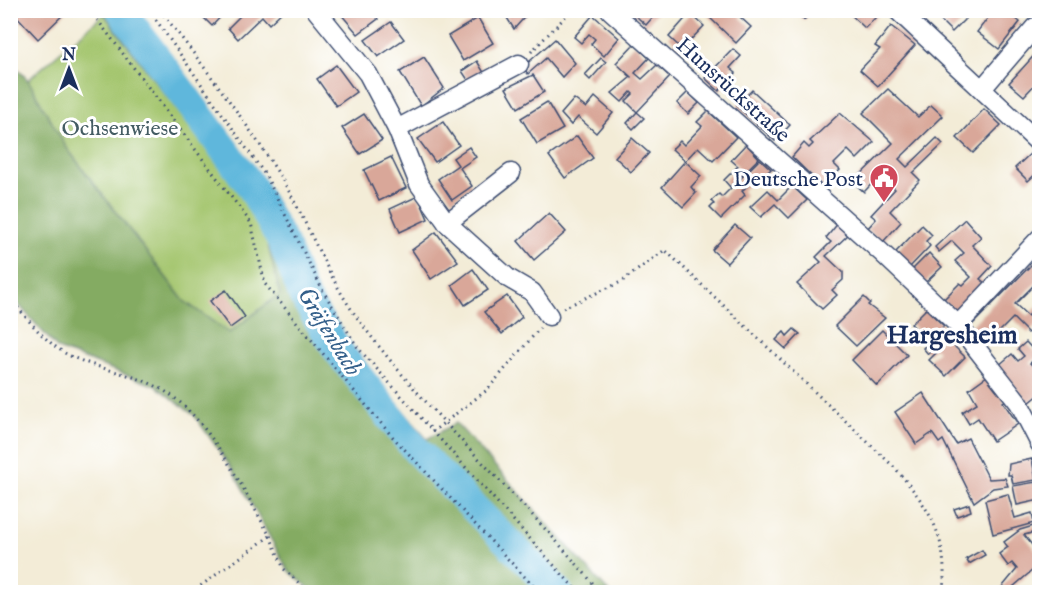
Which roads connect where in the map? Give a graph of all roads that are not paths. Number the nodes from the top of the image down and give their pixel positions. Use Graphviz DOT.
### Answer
graph roads {
  1 [pos="316,10"];
  2 [pos="610,10"];
  3 [pos="897,10"];
  4 [pos="1035,27"];
  5 [pos="519,64"];
  6 [pos="981,89"];
  7 [pos="397,129"];
  8 [pos="1040,144"];
  9 [pos="511,173"];
  10 [pos="447,223"];
  11 [pos="1040,237"];
  12 [pos="549,316"];
  13 [pos="958,325"];
  14 [pos="1040,444"];
  1 -- 7 [label="street"];
  2 -- 13 [label="street, Hunsrückstraße"];
  3 -- 6 [label="street"];
  4 -- 6 [label="street"];
  5 -- 7 [label="street"];
  6 -- 8 [label="street"];
  7 -- 10 [label="street"];
  9 -- 10 [label="street"];
  10 -- 12 [label="street"];
  11 -- 13 [label="street"];
  13 -- 14 [label="street, Hunsrückstraße"];
}
